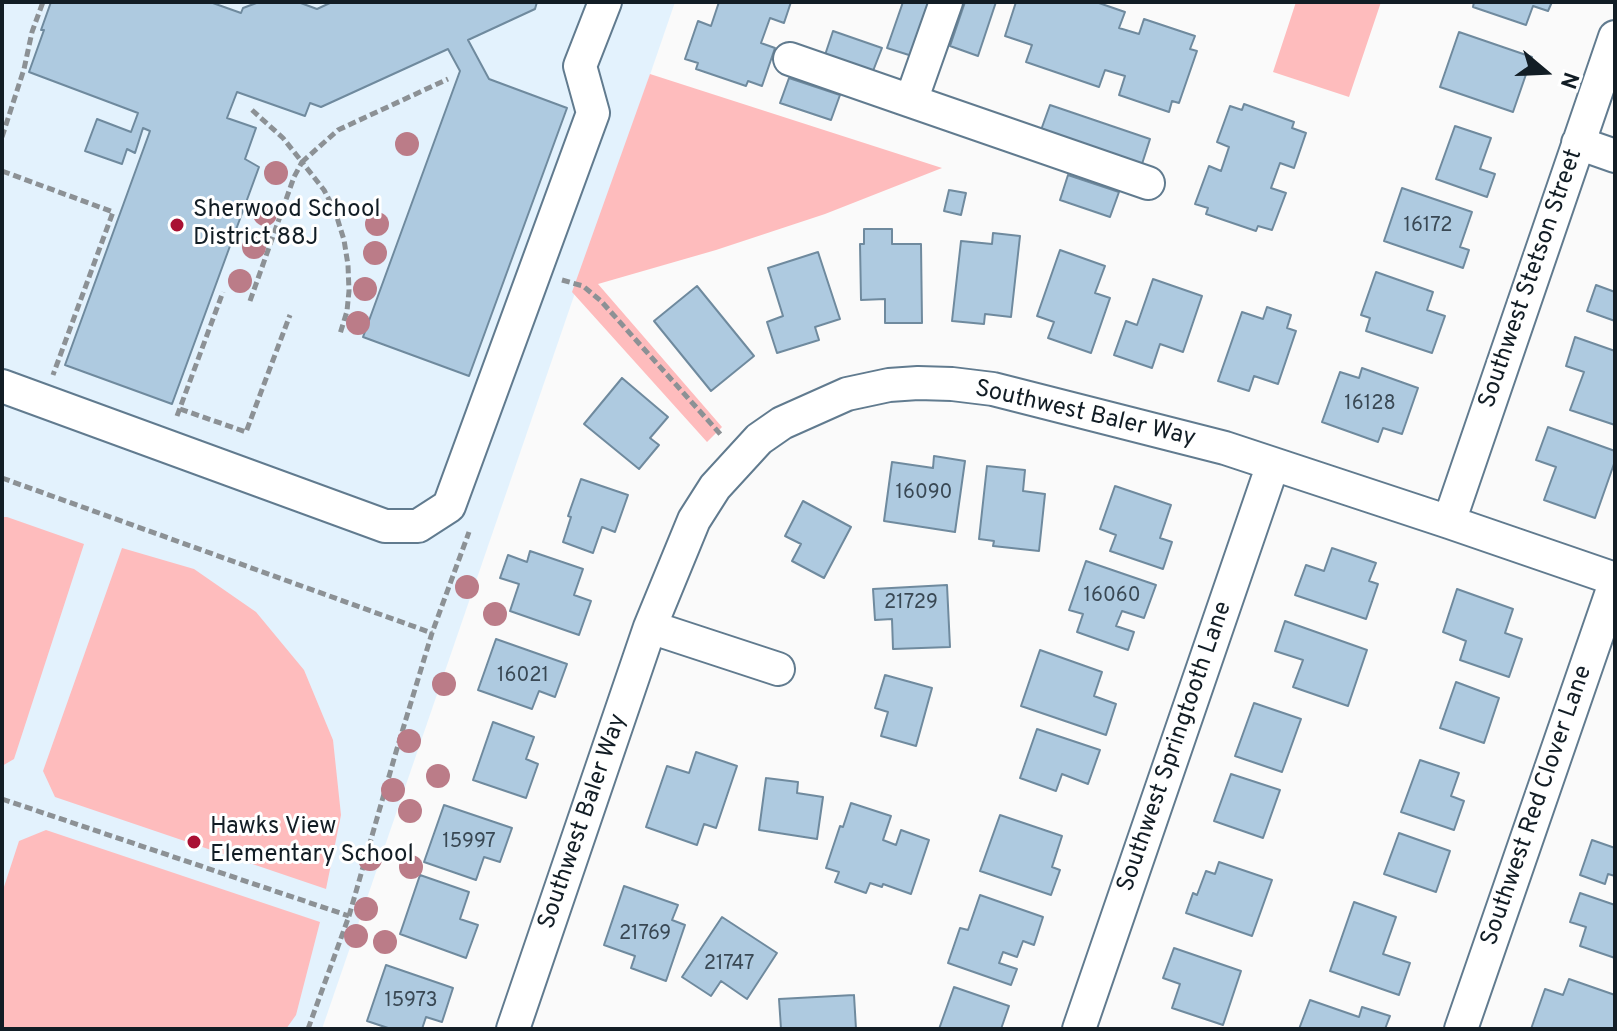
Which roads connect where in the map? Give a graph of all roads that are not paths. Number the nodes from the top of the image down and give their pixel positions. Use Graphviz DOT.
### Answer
graph roads {
  1 [pos="605,2"];
  2 [pos="946,2"];
  3 [pos="1615,37"];
  4 [pos="790,59"];
  5 [pos="911,101"];
  6 [pos="1578,143"];
  7 [pos="1615,156"];
  8 [pos="1148,183"];
  9 [pos="2,386"];
  10 [pos="1273,464"];
  11 [pos="1449,522"];
  12 [pos="1615,581"];
  13 [pos="650,627"];
  14 [pos="778,669"];
  15 [pos="513,1029"];
  16 [pos="1079,1029"];
  17 [pos="1461,1029"];
  1 -- 9 [label="street"];
  2 -- 5 [label="street"];
  3 -- 6 [label="street, Southwest Stetson Street"];
  4 -- 5 [label="street"];
  5 -- 8 [label="street"];
  6 -- 7 [label="street"];
  6 -- 11 [label="street, Southwest Stetson Street"];
  10 -- 11 [label="street, Southwest Baler Way"];
  10 -- 13 [label="street, Southwest Baler Way"];
  10 -- 16 [label="street, Southwest Springtooth Lane"];
  11 -- 12 [label="street, Southwest Baler Way"];
  12 -- 17 [label="street, Southwest Red Clover Lane"];
  13 -- 14 [label="street"];
  13 -- 15 [label="street, Southwest Baler Way"];
}
